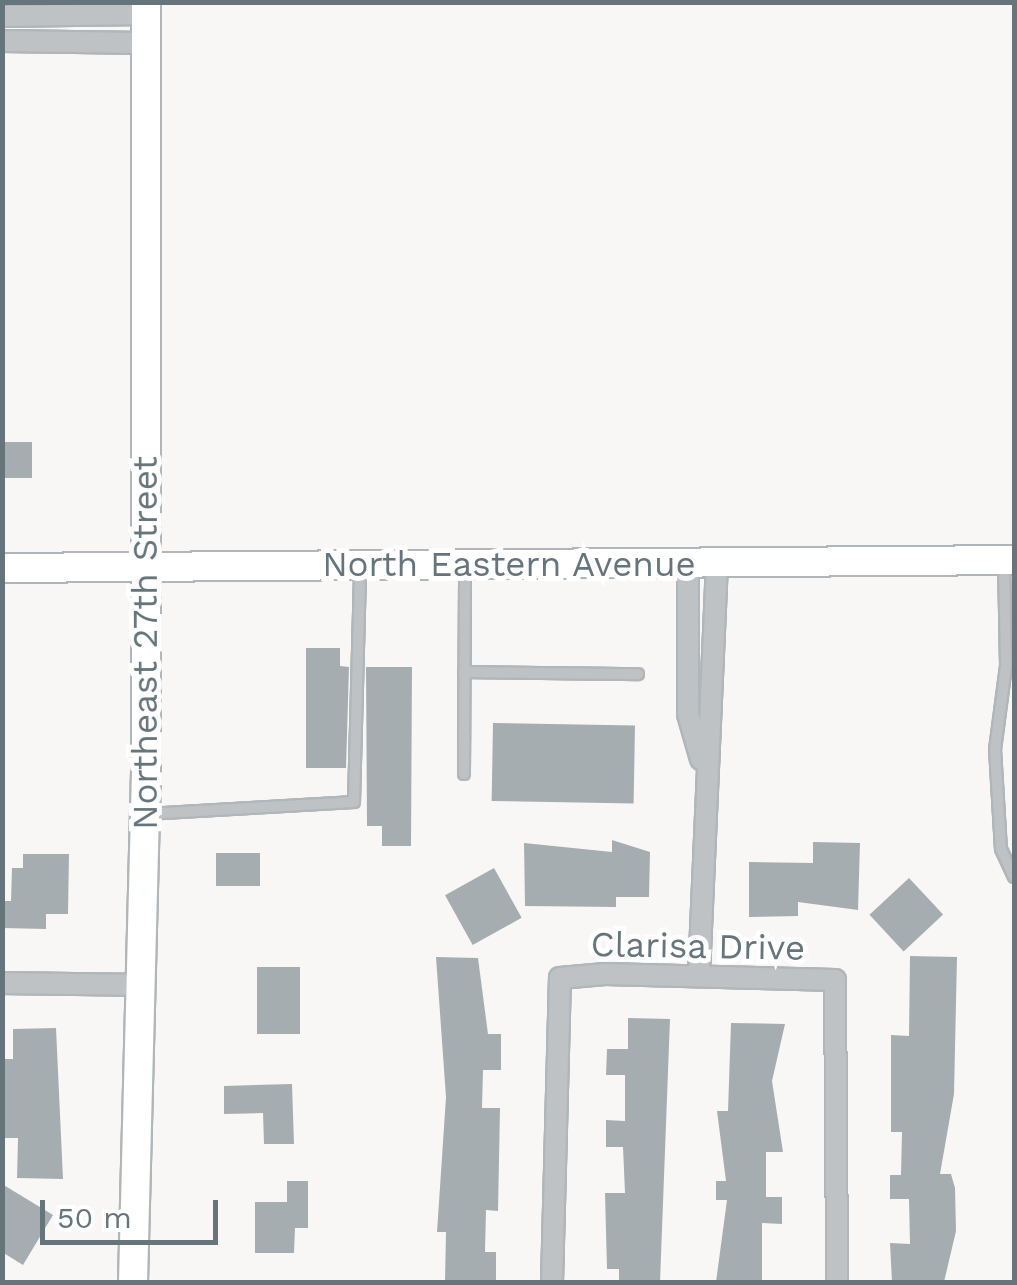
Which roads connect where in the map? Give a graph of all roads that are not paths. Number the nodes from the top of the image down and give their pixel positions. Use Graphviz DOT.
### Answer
graph roads {
  1 [pos="146,8"];
  2 [pos="2,16"];
  3 [pos="2,41"];
  4 [pos="146,43"];
  5 [pos="1009,560"];
  6 [pos="702,563"];
  7 [pos="465,564"];
  8 [pos="360,565"];
  9 [pos="2,568"];
  10 [pos="146,568"];
  11 [pos="1011,666"];
  12 [pos="464,672"];
  13 [pos="638,674"];
  14 [pos="464,774"];
  15 [pos="145,814"];
  16 [pos="1014,877"];
  17 [pos="699,975"];
  18 [pos="2,983"];
  19 [pos="140,985"];
  20 [pos="133,1282"];
  21 [pos="552,1282"];
  22 [pos="837,1282"];
  1 -- 2 [label="street"];
  1 -- 4 [label="main road, Northeast 27th Street"];
  3 -- 4 [label="street"];
  4 -- 10 [label="main road, Northeast 27th Street"];
  5 -- 6 [label="main road, North Eastern Avenue"];
  5 -- 11 [label="lane"];
  6 -- 7 [label="main road, North Eastern Avenue"];
  6 -- 17 [label="street"];
  7 -- 8 [label="main road, North Eastern Avenue"];
  7 -- 12 [label="lane"];
  8 -- 10 [label="main road, North Eastern Avenue"];
  8 -- 15 [label="lane"];
  9 -- 10 [label="main road, North Eastern Avenue"];
  10 -- 15 [label="main road, Northeast 27th Street"];
  11 -- 16 [label="lane"];
  12 -- 13 [label="lane"];
  12 -- 14 [label="lane"];
  15 -- 19 [label="main road, Northeast 27th Street"];
  17 -- 21 [label="street, Clarisa Drive"];
  17 -- 22 [label="street, Clarisa Drive"];
  18 -- 19 [label="street"];
  19 -- 20 [label="main road, Northeast 27th Street"];
}
